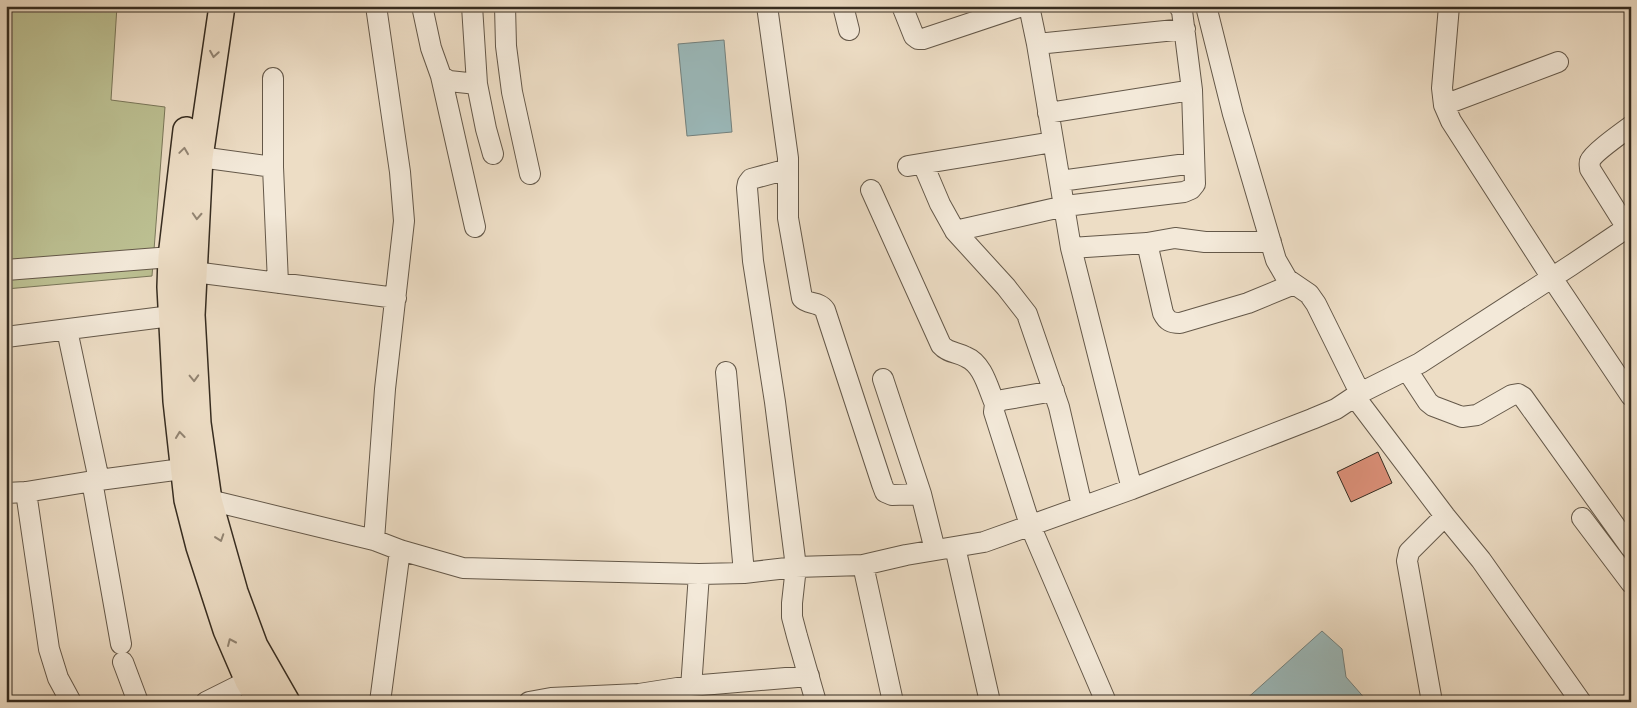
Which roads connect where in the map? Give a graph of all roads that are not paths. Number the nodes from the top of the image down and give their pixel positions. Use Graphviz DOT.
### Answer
graph roads {
  1 [pos="205,6"];
  2 [pos="222,6"];
  3 [pos="376,6"];
  4 [pos="422,6"];
  5 [pos="472,6"];
  6 [pos="505,6"];
  7 [pos="767,6"];
  8 [pos="843,6"];
  9 [pos="902,6"];
  10 [pos="1022,6"];
  11 [pos="1029,6"];
  12 [pos="1179,6"];
  13 [pos="1206,6"];
  14 [pos="1449,6"];
  15 [pos="1185,29"];
  16 [pos="849,30"];
  17 [pos="1037,44"];
  18 [pos="1558,62"];
  19 [pos="441,76"];
  20 [pos="273,78"];
  21 [pos="477,84"];
  22 [pos="1192,90"];
  23 [pos="1444,105"];
  24 [pos="1048,113"];
  25 [pos="1631,126"];
  26 [pos="1053,142"];
  27 [pos="493,154"];
  28 [pos="200,157"];
  29 [pos="1194,163"];
  30 [pos="273,167"];
  31 [pos="788,169"];
  32 [pos="530,174"];
  33 [pos="1060,180"];
  34 [pos="871,190"];
  35 [pos="1065,206"];
  36 [pos="1629,226"];
  37 [pos="475,227"];
  38 [pos="954,232"];
  39 [pos="1271,242"];
  40 [pos="1147,243"];
  41 [pos="1071,248"];
  42 [pos="186,263"];
  43 [pos="6,270"];
  44 [pos="1552,278"];
  45 [pos="278,283"];
  46 [pos="1294,284"];
  47 [pos="396,298"];
  48 [pos="171,316"];
  49 [pos="67,330"];
  50 [pos="6,337"];
  51 [pos="1407,370"];
  52 [pos="726,372"];
  53 [pos="883,379"];
  54 [pos="1628,385"];
  55 [pos="1054,390"];
  56 [pos="1357,395"];
  57 [pos="995,404"];
  58 [pos="193,468"];
  59 [pos="95,481"];
  60 [pos="12,489"];
  61 [pos="1132,489"];
  62 [pos="921,494"];
  63 [pos="198,500"];
  64 [pos="1082,506"];
  65 [pos="1445,516"];
  66 [pos="1582,518"];
  67 [pos="1030,525"];
  68 [pos="374,540"];
  69 [pos="1631,548"];
  70 [pos="945,549"];
  71 [pos="400,550"];
  72 [pos="863,565"];
  73 [pos="796,567"];
  74 [pos="744,573"];
  75 [pos="699,574"];
  76 [pos="1631,583"];
  77 [pos="809,676"];
  78 [pos="248,680"];
  79 [pos="690,694"];
  80 [pos="639,698"];
  81 [pos="71,702"];
  82 [pos="138,702"];
  83 [pos="206,702"];
  84 [pos="260,702"];
  85 [pos="287,702"];
  86 [pos="380,702"];
  87 [pos="529,702"];
  88 [pos="816,702"];
  89 [pos="893,702"];
  90 [pos="990,702"];
  91 [pos="1106,702"];
  92 [pos="1432,702"];
  93 [pos="1581,702"];
  42 -- 1 [label="main road, one-way"];
  2 -- 28 [label="main road, one-way"];
  3 -- 47 [label="street"];
  4 -- 19 [label="street"];
  5 -- 21 [label="street"];
  6 -- 32 [label="street"];
  7 -- 31 [label="street"];
  8 -- 16 [label="street"];
  9 -- 10 [label="street"];
  11 -- 17 [label="street"];
  12 -- 15 [label="street"];
  13 -- 39 [label="street"];
  14 -- 23 [label="street"];
  15 -- 17 [label="street"];
  15 -- 22 [label="street"];
  17 -- 24 [label="street"];
  18 -- 23 [label="street"];
  19 -- 21 [label="street"];
  19 -- 37 [label="street"];
  20 -- 30 [label="street"];
  21 -- 27 [label="street"];
  22 -- 24 [label="street"];
  22 -- 29 [label="street"];
  23 -- 44 [label="street"];
  24 -- 26 [label="street"];
  25 -- 36 [label="street"];
  26 -- 33 [label="street"];
  26 -- 38 [label="street"];
  28 -- 30 [label="street"];
  28 -- 42 [label="main road, one-way"];
  29 -- 33 [label="street"];
  29 -- 35 [label="street"];
  30 -- 45 [label="street"];
  31 -- 62 [label="street"];
  31 -- 73 [label="street"];
  33 -- 35 [label="street"];
  34 -- 57 [label="street"];
  35 -- 38 [label="street"];
  35 -- 41 [label="street"];
  36 -- 44 [label="street"];
  38 -- 55 [label="street"];
  39 -- 40 [label="street"];
  39 -- 46 [label="street"];
  40 -- 41 [label="street"];
  40 -- 46 [label="street"];
  41 -- 61 [label="street"];
  42 -- 43 [label="street"];
  42 -- 45 [label="street"];
  42 -- 48 [label="main road"];
  42 -- 58 [label="main road, one-way"];
  44 -- 51 [label="street"];
  44 -- 54 [label="street"];
  45 -- 47 [label="street"];
  46 -- 56 [label="street"];
  47 -- 68 [label="street"];
  48 -- 49 [label="street"];
  58 -- 48 [label="main road, one-way"];
  49 -- 50 [label="street"];
  49 -- 59 [label="street"];
  51 -- 56 [label="street"];
  51 -- 69 [label="street"];
  52 -- 74 [label="street"];
  53 -- 62 [label="street"];
  55 -- 57 [label="street"];
  55 -- 64 [label="street"];
  56 -- 61 [label="street"];
  56 -- 65 [label="street"];
  57 -- 67 [label="street"];
  58 -- 59 [label="street"];
  58 -- 63 [label="main road"];
  59 -- 60 [label="street"];
  59 -- 82 [label="street"];
  60 -- 81 [label="street"];
  61 -- 64 [label="street"];
  62 -- 70 [label="street"];
  63 -- 68 [label="street"];
  78 -- 63 [label="main road, one-way"];
  63 -- 85 [label="main road, one-way"];
  64 -- 67 [label="street"];
  65 -- 92 [label="street"];
  65 -- 93 [label="street"];
  66 -- 76 [label="street"];
  67 -- 70 [label="street"];
  67 -- 91 [label="street"];
  68 -- 71 [label="street"];
  70 -- 72 [label="street"];
  70 -- 90 [label="street"];
  71 -- 75 [label="street"];
  71 -- 86 [label="street"];
  72 -- 73 [label="street"];
  72 -- 89 [label="street"];
  73 -- 74 [label="street"];
  73 -- 77 [label="street"];
  74 -- 75 [label="street"];
  75 -- 79 [label="street"];
  77 -- 79 [label="street"];
  77 -- 88 [label="street"];
  78 -- 83 [label="street"];
  78 -- 84 [label="main road"];
  79 -- 80 [label="street"];
  80 -- 87 [label="street"];
}
